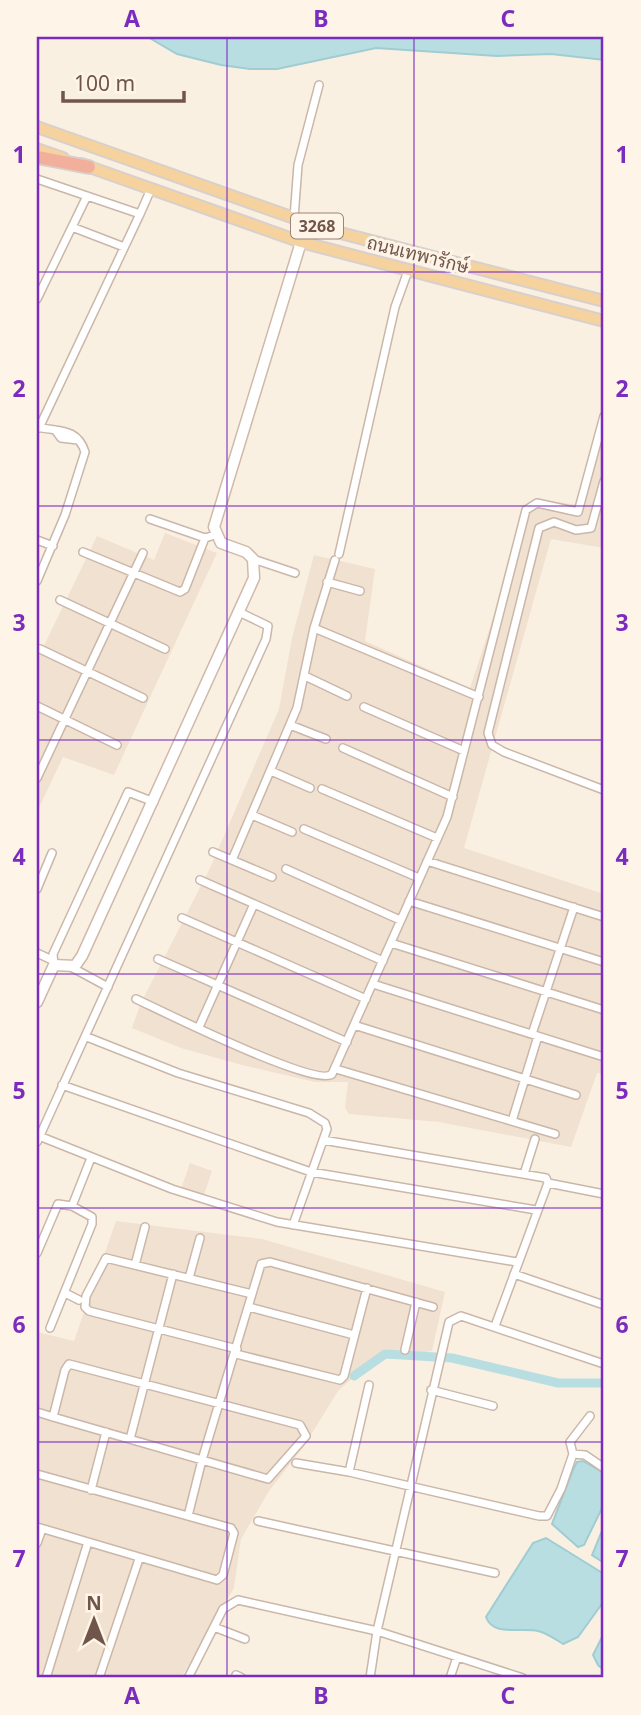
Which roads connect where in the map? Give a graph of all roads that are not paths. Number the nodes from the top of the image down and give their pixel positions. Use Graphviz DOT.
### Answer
graph roads {
  1 [pos="318,85"];
  2 [pos="37,127"];
  3 [pos="37,149"];
  4 [pos="37,157"];
  5 [pos="89,167"];
  6 [pos="37,179"];
  7 [pos="151,189"];
  8 [pos="87,196"];
  9 [pos="140,214"];
  10 [pos="294,218"];
  11 [pos="72,227"];
  12 [pos="301,242"];
  13 [pos="124,247"];
  14 [pos="408,271"];
  15 [pos="538,284"];
  16 [pos="37,299"];
  17 [pos="604,301"];
  18 [pos="534,303"];
  19 [pos="604,321"];
  20 [pos="604,416"];
  21 [pos="38,428"];
  22 [pos="604,481"];
  23 [pos="150,519"];
  24 [pos="210,537"];
  25 [pos="37,540"];
  26 [pos="53,546"];
  27 [pos="83,552"];
  28 [pos="143,553"];
  29 [pos="253,559"];
  30 [pos="295,573"];
  31 [pos="134,575"];
  32 [pos="37,581"];
  33 [pos="327,582"];
  34 [pos="360,591"];
  35 [pos="60,600"];
  36 [pos="239,612"];
  37 [pos="110,624"];
  38 [pos="314,628"];
  39 [pos="40,649"];
  40 [pos="165,649"];
  41 [pos="87,671"];
  42 [pos="305,676"];
  43 [pos="347,696"];
  44 [pos="479,697"];
  45 [pos="143,698"];
  46 [pos="37,706"];
  47 [pos="364,707"];
  48 [pos="65,720"];
  49 [pos="290,725"];
  50 [pos="326,740"];
  51 [pos="117,745"];
  52 [pos="343,748"];
  53 [pos="464,751"];
  54 [pos="271,771"];
  55 [pos="38,773"];
  56 [pos="310,788"];
  57 [pos="323,789"];
  58 [pos="604,790"];
  59 [pos="453,797"];
  60 [pos="154,802"];
  61 [pos="252,815"];
  62 [pos="304,829"];
  63 [pos="292,832"];
  64 [pos="437,838"];
  65 [pos="213,852"];
  66 [pos="52,853"];
  67 [pos="232,860"];
  68 [pos="427,862"];
  69 [pos="286,869"];
  70 [pos="272,877"];
  71 [pos="419,878"];
  72 [pos="200,880"];
  73 [pos="37,889"];
  74 [pos="409,901"];
  75 [pos="254,904"];
  76 [pos="574,907"];
  77 [pos="604,917"];
  78 [pos="182,918"];
  79 [pos="400,920"];
  80 [pos="236,943"];
  81 [pos="391,943"];
  82 [pos="560,949"];
  83 [pos="37,953"];
  84 [pos="158,959"];
  85 [pos="383,961"];
  86 [pos="604,962"];
  87 [pos="53,963"];
  88 [pos="71,967"];
  89 [pos="373,984"];
  90 [pos="218,985"];
  91 [pos="108,987"];
  92 [pos="546,992"];
  93 [pos="136,999"];
  94 [pos="366,999"];
  95 [pos="37,1001"];
  96 [pos="604,1010"];
  97 [pos="355,1025"];
  98 [pos="199,1027"];
  99 [pos="535,1035"];
  100 [pos="87,1037"];
  101 [pos="347,1042"];
  102 [pos="604,1057"];
  103 [pos="336,1069"];
  104 [pos="526,1080"];
  105 [pos="62,1085"];
  106 [pos="576,1095"];
  107 [pos="512,1121"];
  108 [pos="555,1134"];
  109 [pos="38,1139"];
  110 [pos="535,1139"];
  111 [pos="323,1140"];
  112 [pos="91,1158"];
  113 [pos="311,1172"];
  114 [pos="524,1174"];
  115 [pos="548,1183"];
  116 [pos="604,1194"];
  117 [pos="72,1206"];
  118 [pos="536,1210"];
  119 [pos="292,1225"];
  120 [pos="145,1227"];
  121 [pos="200,1238"];
  122 [pos="37,1254"];
  123 [pos="517,1262"];
  124 [pos="135,1265"];
  125 [pos="173,1274"];
  126 [pos="513,1274"];
  127 [pos="189,1278"];
  128 [pos="367,1288"];
  129 [pos="65,1293"];
  130 [pos="252,1294"];
  131 [pos="79,1300"];
  132 [pos="416,1302"];
  133 [pos="604,1305"];
  134 [pos="249,1307"];
  135 [pos="433,1307"];
  136 [pos="495,1326"];
  137 [pos="50,1328"];
  138 [pos="160,1330"];
  139 [pos="355,1335"];
  140 [pos="404,1350"];
  141 [pos="237,1352"];
  142 [pos="604,1364"];
  143 [pos="146,1384"];
  144 [pos="369,1384"];
  145 [pos="431,1390"];
  146 [pos="220,1405"];
  147 [pos="493,1406"];
  148 [pos="37,1412"];
  149 [pos="590,1416"];
  150 [pos="53,1417"];
  151 [pos="106,1432"];
  152 [pos="130,1439"];
  153 [pos="573,1454"];
  154 [pos="202,1460"];
  155 [pos="296,1462"];
  156 [pos="604,1468"];
  157 [pos="349,1472"];
  158 [pos="37,1474"];
  159 [pos="410,1486"];
  160 [pos="91,1490"];
  161 [pos="188,1516"];
  162 [pos="258,1521"];
  163 [pos="39,1528"];
  164 [pos="88,1542"];
  165 [pos="37,1543"];
  166 [pos="395,1552"];
  167 [pos="139,1559"];
  168 [pos="495,1573"];
  169 [pos="214,1627"];
  170 [pos="377,1631"];
  171 [pos="245,1639"];
  172 [pos="457,1657"];
  173 [pos="46,1678"];
  174 [pos="99,1678"];
  175 [pos="188,1678"];
  176 [pos="370,1678"];
  177 [pos="450,1678"];
  178 [pos="523,1678"];
  1 -- 10 [label="street"];
  2 -- 10 [label="main road, ถนนเทพารักษ์ / 3268"];
  3 -- 5 [label="main road, ถนนเทพารักษ์ / 3268"];
  4 -- 5 [label="highway"];
  5 -- 7 [label="main road, ถนนเทพารักษ์ / 3268"];
  6 -- 8 [label="street"];
  7 -- 9 [label="street"];
  7 -- 12 [label="main road, ถนนเทพารักษ์ / 3268"];
  8 -- 9 [label="street"];
  8 -- 11 [label="street"];
  9 -- 13 [label="street"];
  10 -- 15 [label="main road, ถนนเทพารักษ์ / 3268"];
  11 -- 13 [label="street"];
  11 -- 16 [label="street"];
  12 -- 14 [label="main road, ถนนเทพารักษ์ / 3268"];
  12 -- 24 [label="street"];
  13 -- 21 [label="street"];
  14 -- 18 [label="main road, ถนนเทพารักษ์ / 3268"];
  14 -- 33 [label="street"];
  15 -- 17 [label="main road, ถนนเทพารักษ์ / 3268"];
  15 -- 18 [label="street"];
  18 -- 19 [label="main road, ถนนเทพารักษ์ / 3268"];
  20 -- 44 [label="street"];
  21 -- 26 [label="street"];
  22 -- 58 [label="street"];
  23 -- 24 [label="street"];
  24 -- 29 [label="street"];
  24 -- 31 [label="street"];
  25 -- 26 [label="street"];
  26 -- 32 [label="street"];
  27 -- 31 [label="street"];
  28 -- 31 [label="street"];
  29 -- 30 [label="street"];
  29 -- 36 [label="street"];
  31 -- 37 [label="street"];
  33 -- 34 [label="street"];
  33 -- 38 [label="street"];
  35 -- 37 [label="street"];
  36 -- 60 [label="street"];
  36 -- 91 [label="street"];
  37 -- 40 [label="street"];
  37 -- 41 [label="street"];
  38 -- 42 [label="street"];
  38 -- 44 [label="street"];
  39 -- 41 [label="street"];
  41 -- 45 [label="street"];
  41 -- 48 [label="street"];
  42 -- 43 [label="street"];
  42 -- 49 [label="street"];
  44 -- 53 [label="street"];
  46 -- 48 [label="street"];
  47 -- 53 [label="street"];
  48 -- 51 [label="street"];
  48 -- 55 [label="street"];
  49 -- 50 [label="street"];
  49 -- 54 [label="street"];
  52 -- 59 [label="street"];
  53 -- 59 [label="street"];
  54 -- 56 [label="street"];
  54 -- 61 [label="street"];
  57 -- 64 [label="street"];
  59 -- 64 [label="street"];
  60 -- 87 [label="street"];
  60 -- 88 [label="street"];
  61 -- 63 [label="street"];
  61 -- 67 [label="street"];
  62 -- 71 [label="street"];
  64 -- 68 [label="street"];
  65 -- 67 [label="street"];
  66 -- 73 [label="street"];
  67 -- 70 [label="street"];
  68 -- 71 [label="street"];
  68 -- 76 [label="street"];
  69 -- 79 [label="street"];
  71 -- 74 [label="street"];
  72 -- 75 [label="street"];
  74 -- 79 [label="street"];
  74 -- 82 [label="street"];
  75 -- 80 [label="street"];
  75 -- 85 [label="street"];
  76 -- 77 [label="street"];
  76 -- 82 [label="street"];
  78 -- 80 [label="street"];
  79 -- 81 [label="street"];
  80 -- 90 [label="street"];
  80 -- 94 [label="street"];
  81 -- 85 [label="street"];
  81 -- 92 [label="street"];
  82 -- 86 [label="street"];
  82 -- 92 [label="street"];
  83 -- 87 [label="street"];
  84 -- 90 [label="street"];
  85 -- 89 [label="street"];
  87 -- 88 [label="street"];
  87 -- 95 [label="street"];
  88 -- 91 [label="street"];
  89 -- 94 [label="street"];
  89 -- 99 [label="street"];
  90 -- 98 [label="street"];
  90 -- 101 [label="street"];
  91 -- 100 [label="street"];
  92 -- 96 [label="street"];
  92 -- 99 [label="street"];
  93 -- 98 [label="street"];
  94 -- 97 [label="street"];
  97 -- 101 [label="street"];
  97 -- 104 [label="street"];
  98 -- 103 [label="street"];
  99 -- 102 [label="street"];
  99 -- 104 [label="street"];
  100 -- 105 [label="street"];
  100 -- 111 [label="street"];
  101 -- 103 [label="street"];
  103 -- 107 [label="street"];
  104 -- 106 [label="street"];
  104 -- 107 [label="street"];
  105 -- 109 [label="street"];
  105 -- 113 [label="street"];
  107 -- 108 [label="street"];
  109 -- 112 [label="street"];
  110 -- 114 [label="street"];
  111 -- 113 [label="street"];
  111 -- 114 [label="street"];
  112 -- 117 [label="street"];
  112 -- 119 [label="street"];
  113 -- 118 [label="street"];
  113 -- 119 [label="street"];
  114 -- 115 [label="street"];
  115 -- 116 [label="street"];
  115 -- 118 [label="street"];
  117 -- 122 [label="street"];
  117 -- 129 [label="street"];
  118 -- 123 [label="street"];
  119 -- 123 [label="street"];
  120 -- 124 [label="street"];
  121 -- 127 [label="street"];
  123 -- 126 [label="street"];
  124 -- 125 [label="street"];
  124 -- 138 [label="street"];
  125 -- 127 [label="street"];
  125 -- 138 [label="street"];
  126 -- 133 [label="street"];
  126 -- 136 [label="street"];
  127 -- 130 [label="street"];
  128 -- 130 [label="street"];
  128 -- 132 [label="street"];
  128 -- 139 [label="street"];
  129 -- 131 [label="street"];
  129 -- 137 [label="street"];
  130 -- 134 [label="street"];
  132 -- 135 [label="street"];
  132 -- 140 [label="street"];
  134 -- 139 [label="street"];
  134 -- 141 [label="street"];
  136 -- 142 [label="street"];
  136 -- 145 [label="street"];
  138 -- 141 [label="street"];
  138 -- 143 [label="street"];
  139 -- 141 [label="street"];
  141 -- 146 [label="street"];
  143 -- 146 [label="street"];
  143 -- 150 [label="street"];
  143 -- 152 [label="street"];
  144 -- 157 [label="street"];
  145 -- 147 [label="street"];
  145 -- 159 [label="street"];
  146 -- 154 [label="street"];
  146 -- 154 [label="street"];
  148 -- 150 [label="street"];
  149 -- 153 [label="street"];
  150 -- 151 [label="street"];
  151 -- 152 [label="street"];
  151 -- 160 [label="street"];
  152 -- 154 [label="street"];
  153 -- 156 [label="street"];
  153 -- 159 [label="street"];
  154 -- 161 [label="street"];
  155 -- 157 [label="street"];
  157 -- 159 [label="street"];
  158 -- 160 [label="street"];
  159 -- 166 [label="street"];
  160 -- 161 [label="street"];
  161 -- 167 [label="street"];
  162 -- 166 [label="street"];
  163 -- 164 [label="street"];
  163 -- 165 [label="street"];
  164 -- 167 [label="street"];
  164 -- 173 [label="street"];
  166 -- 168 [label="street"];
  166 -- 170 [label="street"];
  167 -- 174 [label="street"];
  169 -- 170 [label="street"];
  169 -- 171 [label="street"];
  169 -- 175 [label="street"];
  170 -- 172 [label="street"];
  170 -- 176 [label="street"];
  172 -- 177 [label="street"];
  172 -- 178 [label="street"];
}
